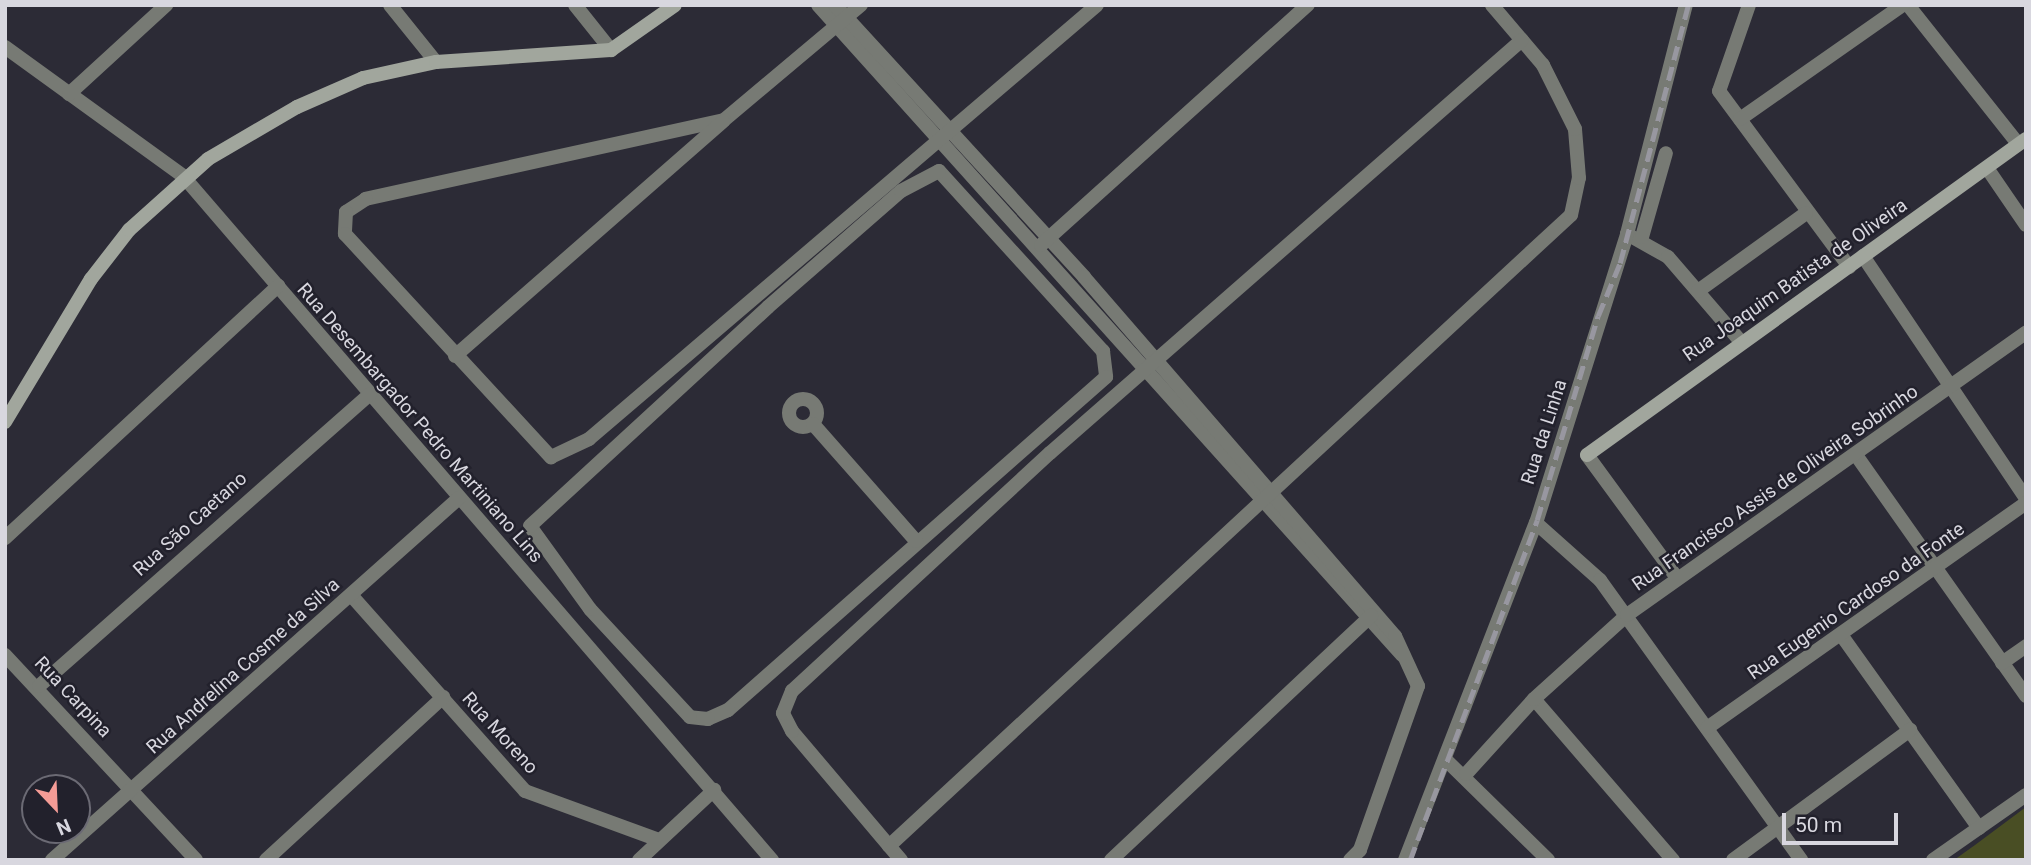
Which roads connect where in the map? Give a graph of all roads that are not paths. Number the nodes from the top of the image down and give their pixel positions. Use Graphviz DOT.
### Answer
graph roads {
  1 [pos="166,5"];
  2 [pos="390,5"];
  3 [pos="575,5"];
  4 [pos="675,5"];
  5 [pos="818,5"];
  6 [pos="835,5"];
  7 [pos="861,5"];
  8 [pos="1097,5"];
  9 [pos="1308,5"];
  10 [pos="1492,5"];
  11 [pos="1686,5"];
  12 [pos="1749,5"];
  13 [pos="1905,5"];
  14 [pos="840,21"];
  15 [pos="1522,40"];
  16 [pos="5,47"];
  17 [pos="611,50"];
  18 [pos="436,62"];
  19 [pos="69,94"];
  20 [pos="1740,118"];
  21 [pos="724,120"];
  22 [pos="943,134"];
  23 [pos="2022,142"];
  24 [pos="1666,153"];
  25 [pos="1987,168"];
  26 [pos="183,176"];
  27 [pos="1805,213"];
  28 [pos="2026,225"];
  29 [pos="1634,235"];
  30 [pos="1042,243"];
  31 [pos="1863,256"];
  32 [pos="1849,267"];
  33 [pos="278,286"];
  34 [pos="1698,291"];
  35 [pos="2026,333"];
  36 [pos="1741,342"];
  37 [pos="456,356"];
  38 [pos="1152,366"];
  39 [pos="1951,390"];
  40 [pos="370,394"];
  41 [pos="5,422"];
  42 [pos="813,424"];
  43 [pos="1587,455"];
  44 [pos="1856,455"];
  45 [pos="459,498"];
  46 [pos="1268,500"];
  47 [pos="2026,501"];
  48 [pos="1536,523"];
  49 [pos="5,538"];
  50 [pos="916,541"];
  51 [pos="1935,570"];
  52 [pos="1677,578"];
  53 [pos="351,595"];
  54 [pos="590,609"];
  55 [pos="1627,615"];
  56 [pos="1370,616"];
  57 [pos="572,629"];
  58 [pos="1842,636"];
  59 [pos="2026,646"];
  60 [pos="5,655"];
  61 [pos="2002,663"];
  62 [pos="39,687"];
  63 [pos="2026,696"];
  64 [pos="443,697"];
  65 [pos="1534,699"];
  66 [pos="1707,728"];
  67 [pos="1910,730"];
  68 [pos="1446,760"];
  69 [pos="1466,774"];
  70 [pos="134,790"];
  71 [pos="714,790"];
  72 [pos="2026,795"];
  73 [pos="1777,825"];
  74 [pos="1979,828"];
  75 [pos="659,840"];
  76 [pos="889,846"];
  77 [pos="52,860"];
  78 [pos="196,860"];
  79 [pos="265,860"];
  80 [pos="639,860"];
  81 [pos="772,860"];
  82 [pos="901,860"];
  83 [pos="1111,860"];
  84 [pos="1350,860"];
  85 [pos="1405,860"];
  86 [pos="1548,860"];
  87 [pos="1673,860"];
  88 [pos="1733,860"];
  89 [pos="1801,860"];
  90 [pos="1933,860"];
  1 -- 19 [label="street"];
  2 -- 18 [label="street"];
  3 -- 17 [label="street"];
  4 -- 17 [label="main road"];
  5 -- 14 [label="street"];
  6 -- 14 [label="street"];
  7 -- 14 [label="street"];
  8 -- 22 [label="street"];
  9 -- 30 [label="street"];
  10 -- 15 [label="street"];
  11 -- 29 [label="street, Rua da Linha"];
  12 -- 20 [label="street"];
  13 -- 20 [label="street"];
  13 -- 23 [label="street"];
  14 -- 21 [label="street"];
  14 -- 22 [label="street"];
  15 -- 38 [label="street"];
  15 -- 46 [label="street"];
  16 -- 19 [label="street, Rua Desembargador Pedro Martiniano Lins"];
  17 -- 18 [label="main road"];
  18 -- 26 [label="main road"];
  19 -- 26 [label="street, Rua Desembargador Pedro Martiniano Lins"];
  20 -- 27 [label="street"];
  21 -- 37 [label="street"];
  21 -- 37 [label="street"];
  22 -- 30 [label="street"];
  22 -- 37 [label="street"];
  23 -- 25 [label="main road, Rua Joaquim Batista de Oliveira"];
  24 -- 29 [label="street"];
  25 -- 28 [label="street"];
  25 -- 31 [label="main road, Rua Joaquim Batista de Oliveira"];
  26 -- 33 [label="street, Rua Desembargador Pedro Martiniano Lins"];
  26 -- 41 [label="main road"];
  27 -- 32 [label="street"];
  27 -- 34 [label="street"];
  29 -- 34 [label="street"];
  29 -- 48 [label="street, Rua da Linha"];
  30 -- 38 [label="street"];
  31 -- 32 [label="main road, Rua Joaquim Batista de Oliveira"];
  31 -- 39 [label="street"];
  32 -- 36 [label="main road, Rua Joaquim Batista de Oliveira"];
  33 -- 40 [label="street, Rua Desembargador Pedro Martiniano Lins"];
  33 -- 49 [label="street"];
  34 -- 36 [label="street"];
  35 -- 39 [label="street, Rua Francisco Assis de Oliveira Sobrinho"];
  36 -- 43 [label="main road, Rua Joaquim Batista de Oliveira"];
  38 -- 46 [label="street"];
  38 -- 76 [label="street"];
  39 -- 44 [label="street, Rua Francisco Assis de Oliveira Sobrinho"];
  39 -- 47 [label="street"];
  40 -- 45 [label="street, Rua Desembargador Pedro Martiniano Lins"];
  40 -- 62 [label="street, Rua São Caetano"];
  42 -- 50 [label="street"];
  43 -- 52 [label="street"];
  44 -- 51 [label="street"];
  44 -- 52 [label="street, Rua Francisco Assis de Oliveira Sobrinho"];
  45 -- 53 [label="street, Rua Andrelina Cosme da Silva"];
  45 -- 57 [label="street, Rua Desembargador Pedro Martiniano Lins"];
  46 -- 56 [label="street"];
  46 -- 76 [label="street"];
  47 -- 51 [label="street, Rua Eugenio Cardoso da Fonte"];
  48 -- 55 [label="street"];
  48 -- 68 [label="street, Rua da Linha"];
  50 -- 54 [label="street"];
  50 -- 54 [label="street"];
  51 -- 58 [label="street, Rua Eugenio Cardoso da Fonte"];
  51 -- 61 [label="street"];
  52 -- 55 [label="street, Rua Francisco Assis de Oliveira Sobrinho"];
  53 -- 64 [label="street, Rua Moreno"];
  53 -- 70 [label="street, Rua Andrelina Cosme da Silva"];
  54 -- 57 [label="street"];
  55 -- 65 [label="street, Rua Francisco Assis de Oliveira Sobrinho"];
  55 -- 66 [label="street"];
  56 -- 83 [label="street"];
  56 -- 84 [label="street"];
  57 -- 71 [label="street, Rua Desembargador Pedro Martiniano Lins"];
  58 -- 66 [label="street, Rua Eugenio Cardoso da Fonte"];
  58 -- 67 [label="street"];
  59 -- 61 [label="street"];
  60 -- 62 [label="street, Rua Carpina"];
  61 -- 63 [label="street"];
  62 -- 70 [label="street, Rua Carpina"];
  64 -- 75 [label="street, Rua Moreno"];
  64 -- 79 [label="street"];
  65 -- 69 [label="street, Rua Francisco Assis de Oliveira Sobrinho"];
  65 -- 87 [label="street"];
  66 -- 73 [label="street"];
  67 -- 73 [label="street"];
  67 -- 74 [label="street"];
  68 -- 69 [label="street"];
  68 -- 85 [label="street, Rua da Linha"];
  69 -- 86 [label="street"];
  70 -- 77 [label="street, Rua Andrelina Cosme da Silva"];
  70 -- 78 [label="street, Rua Carpina"];
  71 -- 75 [label="street"];
  71 -- 81 [label="street, Rua Desembargador Pedro Martiniano Lins"];
  72 -- 74 [label="street"];
  73 -- 88 [label="street"];
  73 -- 89 [label="street"];
  74 -- 90 [label="street"];
  75 -- 80 [label="street"];
  76 -- 82 [label="street"];
}
